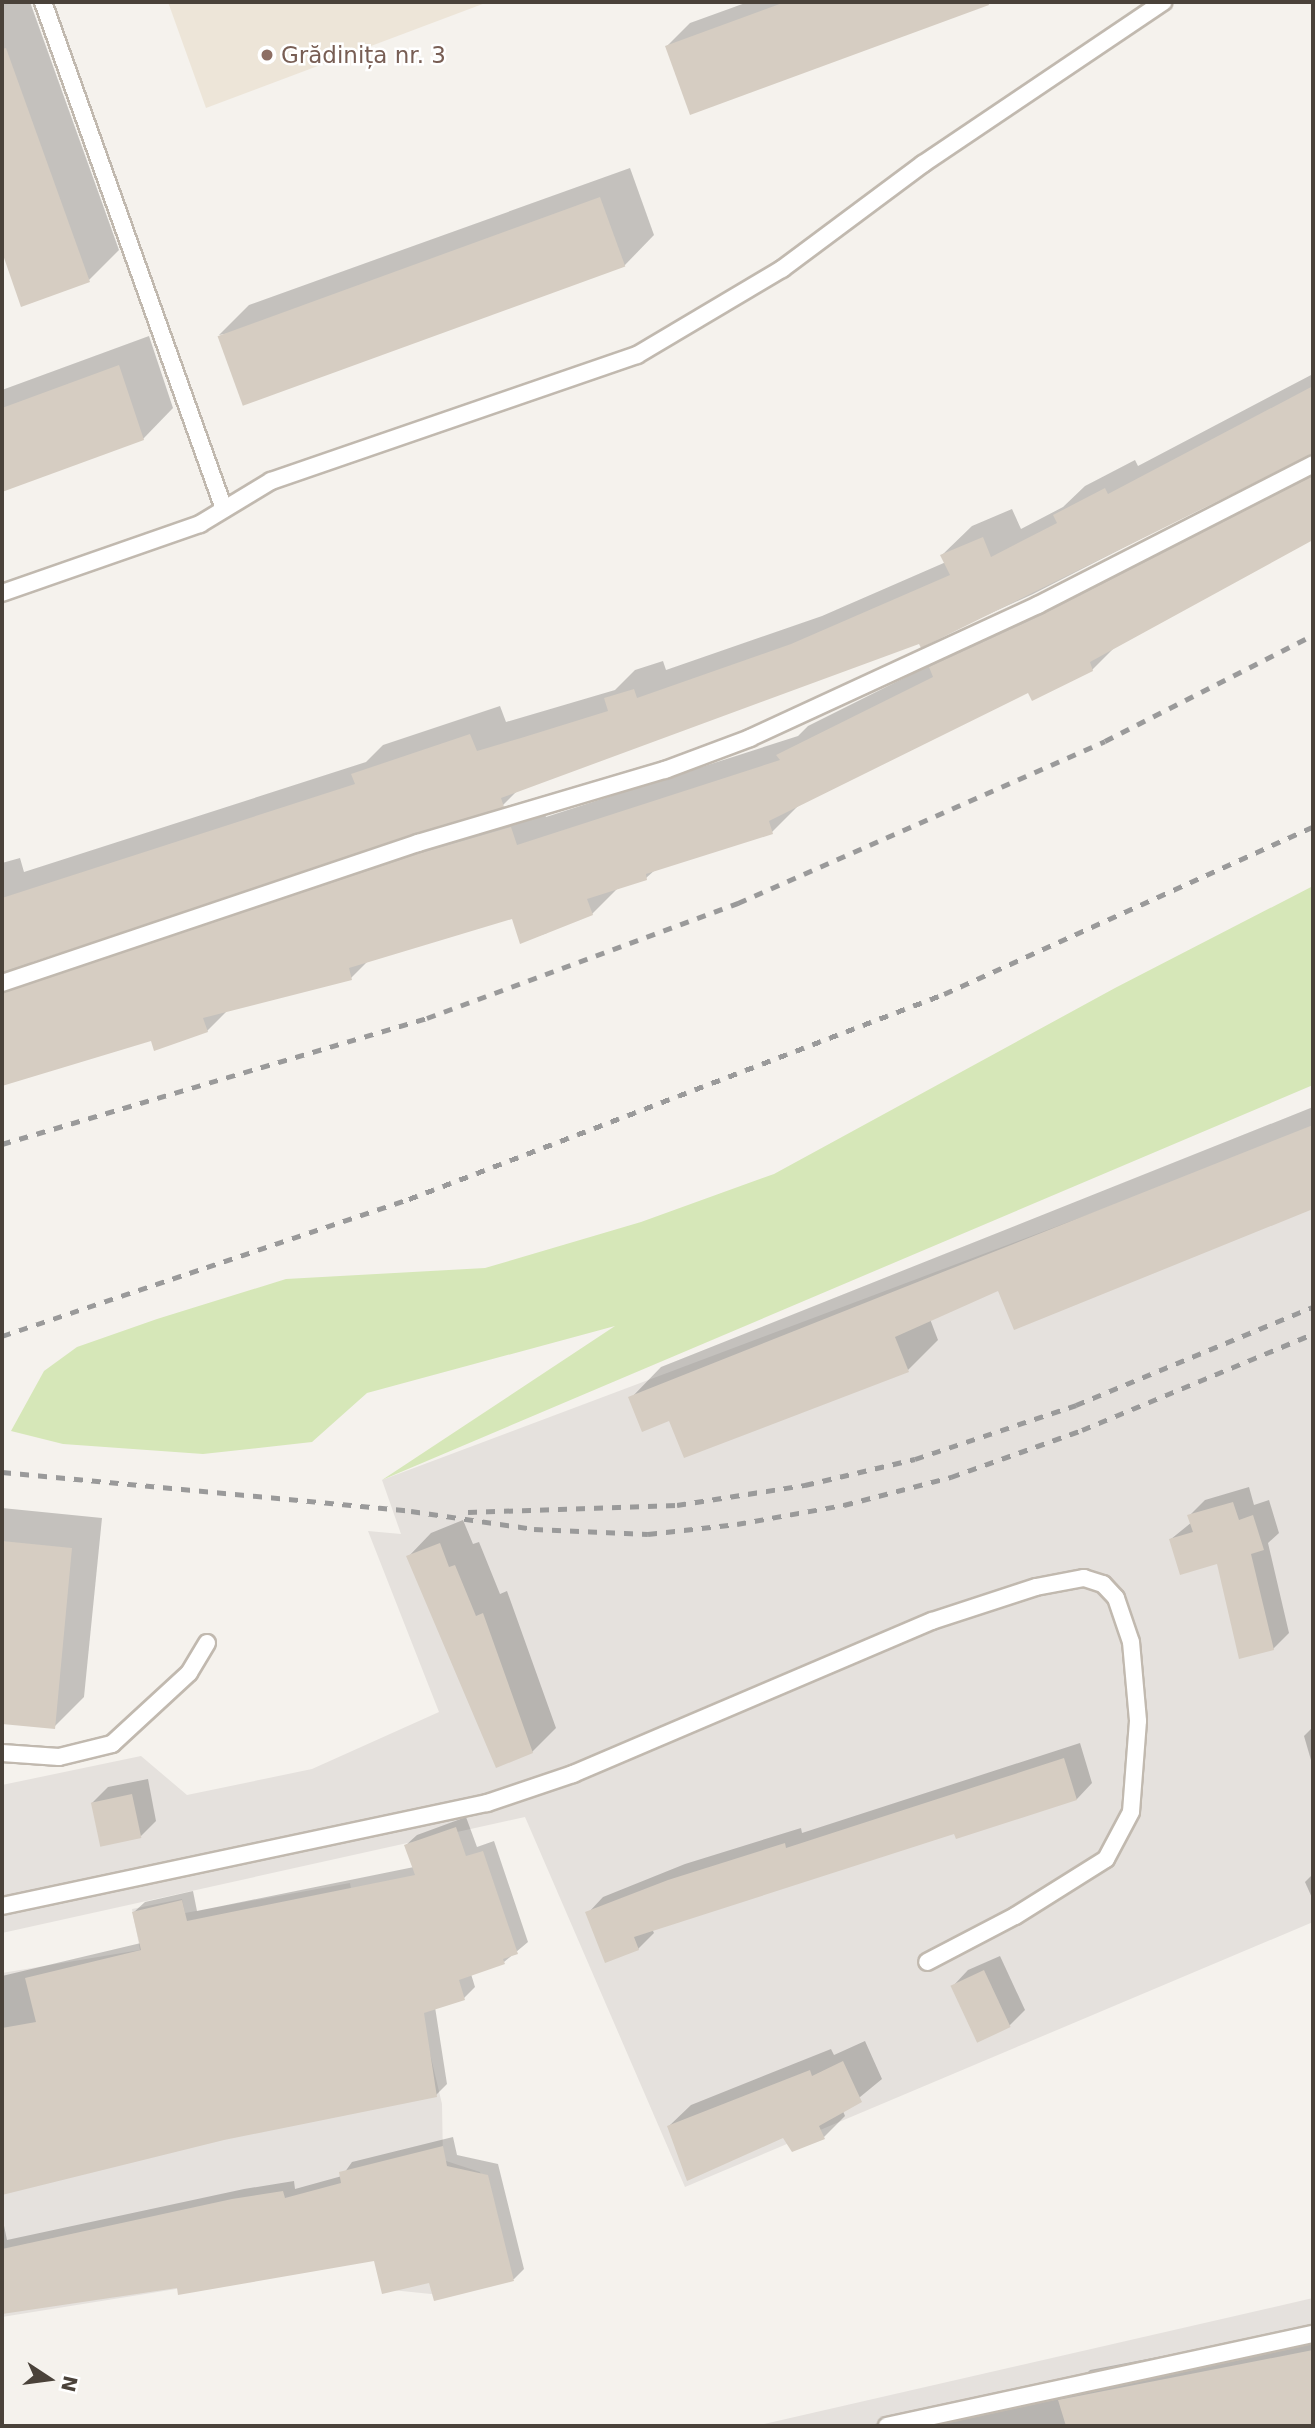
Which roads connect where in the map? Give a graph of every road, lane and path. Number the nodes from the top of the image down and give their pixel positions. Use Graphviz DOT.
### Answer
graph roads {
  1 [pos="43,2"];
  2 [pos="1163,2"];
  3 [pos="1313,464"];
  4 [pos="224,509"];
  5 [pos="2,593"];
  6 [pos="2,983"];
  7 [pos="207,1643"];
  8 [pos="2,1753"];
  9 [pos="2,1906"];
  10 [pos="927,1962"];
  11 [pos="1313,2334"];
  12 [pos="887,2426"];
  1 -- 4 [label="lane"];
  2 -- 4 [label="lane"];
  3 -- 6 [label="lane"];
  4 -- 5 [label="lane"];
  7 -- 8 [label="lane"];
  9 -- 10 [label="lane"];
  11 -- 12 [label="lane"];
}
